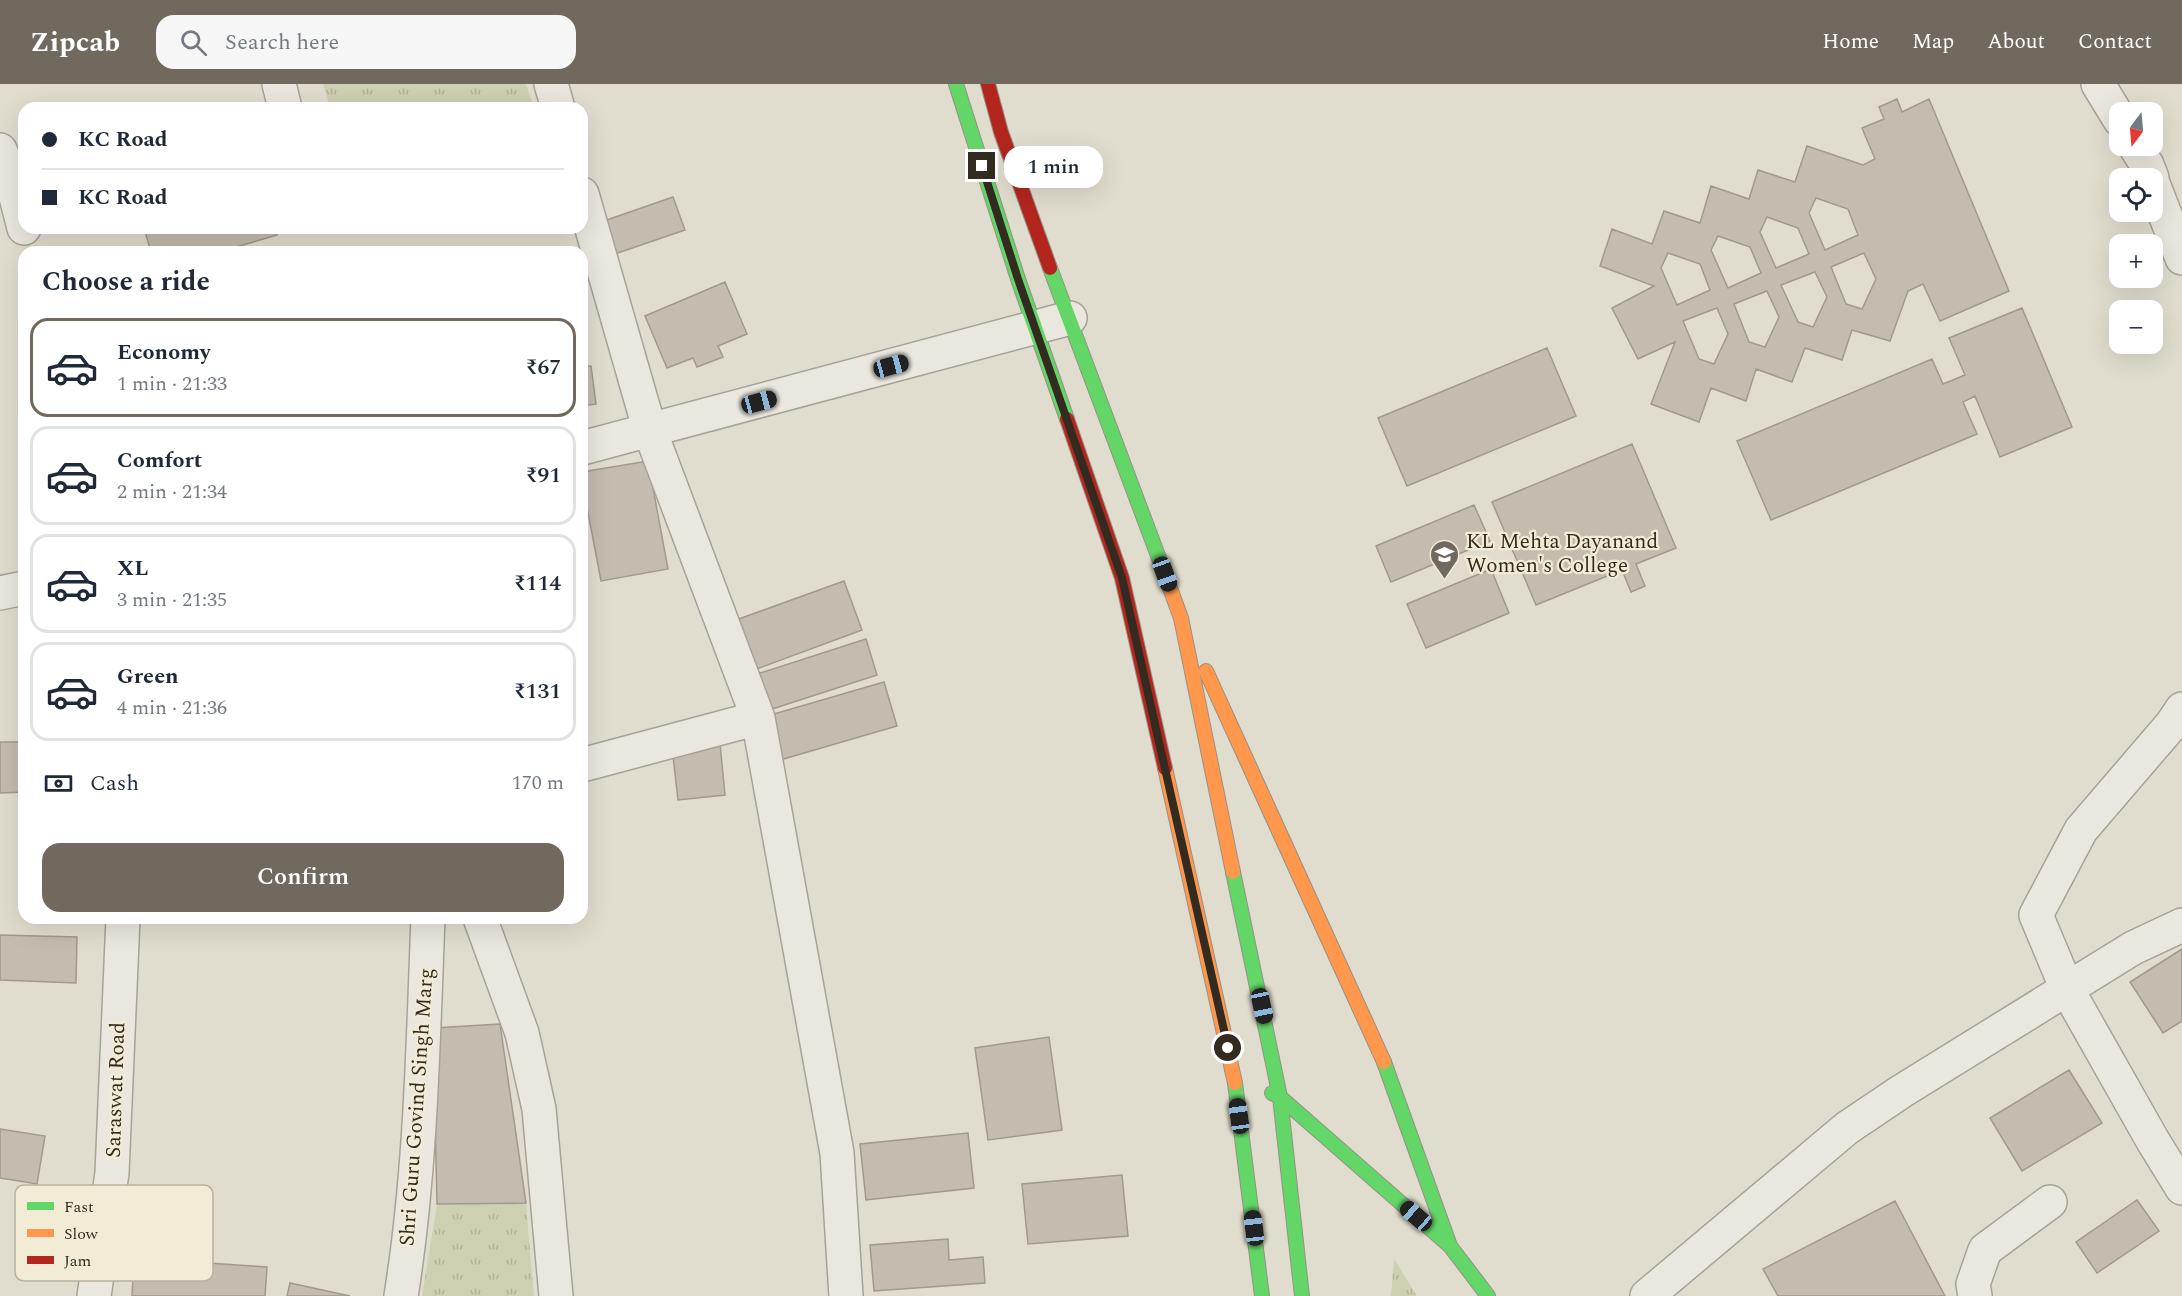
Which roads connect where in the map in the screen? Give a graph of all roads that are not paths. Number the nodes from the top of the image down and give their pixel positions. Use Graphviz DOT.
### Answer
graph roads {
  1 [pos="279,84"];
  2 [pos="551,84"];
  3 [pos="956,84"];
  4 [pos="988,84"];
  5 [pos="2098,84"];
  6 [pos="284,102"];
  7 [pos="556,102"];
  8 [pos="2109,102"];
  9 [pos="0,150"];
  10 [pos="18,205"];
  11 [pos="2163,209"];
  12 [pos="588,215"];
  13 [pos="2182,258"];
  14 [pos="1070,318"];
  15 [pos="1035,327"];
  16 [pos="650,431"];
  17 [pos="588,446"];
  18 [pos="18,589"];
  19 [pos="0,593"];
  20 [pos="1181,618"];
  21 [pos="2182,709"];
  22 [pos="758,718"];
  23 [pos="588,763"];
  24 [pos="123,924"];
  25 [pos="428,924"];
  26 [pos="482,924"];
  27 [pos="2182,925"];
  28 [pos="2067,989"];
  29 [pos="1233,1071"];
  30 [pos="1280,1097"];
  31 [pos="110,1185"];
  32 [pos="2182,1188"];
  33 [pos="2050,1202"];
  34 [pos="1450,1246"];
  35 [pos="96,1281"];
  36 [pos="94,1296"];
  37 [pos="401,1296"];
  38 [pos="556,1296"];
  39 [pos="846,1296"];
  40 [pos="1262,1296"];
  41 [pos="1302,1296"];
  42 [pos="1488,1296"];
  43 [pos="1647,1296"];
  44 [pos="1975,1296"];
  1 -- 6 [label="street"];
  2 -- 7 [label="street"];
  3 -- 15 [label="street"];
  4 -- 14 [label="street"];
  5 -- 8 [label="street"];
  9 -- 10 [label="street"];
  11 -- 13 [label="street"];
  12 -- 16 [label="street"];
  14 -- 15 [label="street"];
  14 -- 20 [label="street"];
  15 -- 16 [label="street"];
  15 -- 29 [label="street"];
  16 -- 17 [label="street"];
  16 -- 22 [label="street"];
  18 -- 19 [label="street"];
  20 -- 30 [label="street"];
  20 -- 34 [label="street"];
  21 -- 28 [label="street"];
  22 -- 23 [label="street"];
  22 -- 39 [label="street"];
  24 -- 31 [label="street, Saraswat Road"];
  25 -- 37 [label="street, Shri Guru Govind Singh Marg"];
  26 -- 38 [label="street"];
  27 -- 28 [label="street"];
  28 -- 32 [label="street"];
  28 -- 43 [label="street"];
  29 -- 30 [label="street"];
  29 -- 40 [label="street"];
  30 -- 34 [label="street"];
  30 -- 41 [label="street"];
  33 -- 44 [label="street"];
  34 -- 42 [label="street"];
  35 -- 36 [label="street, Saraswat Road"];
}
